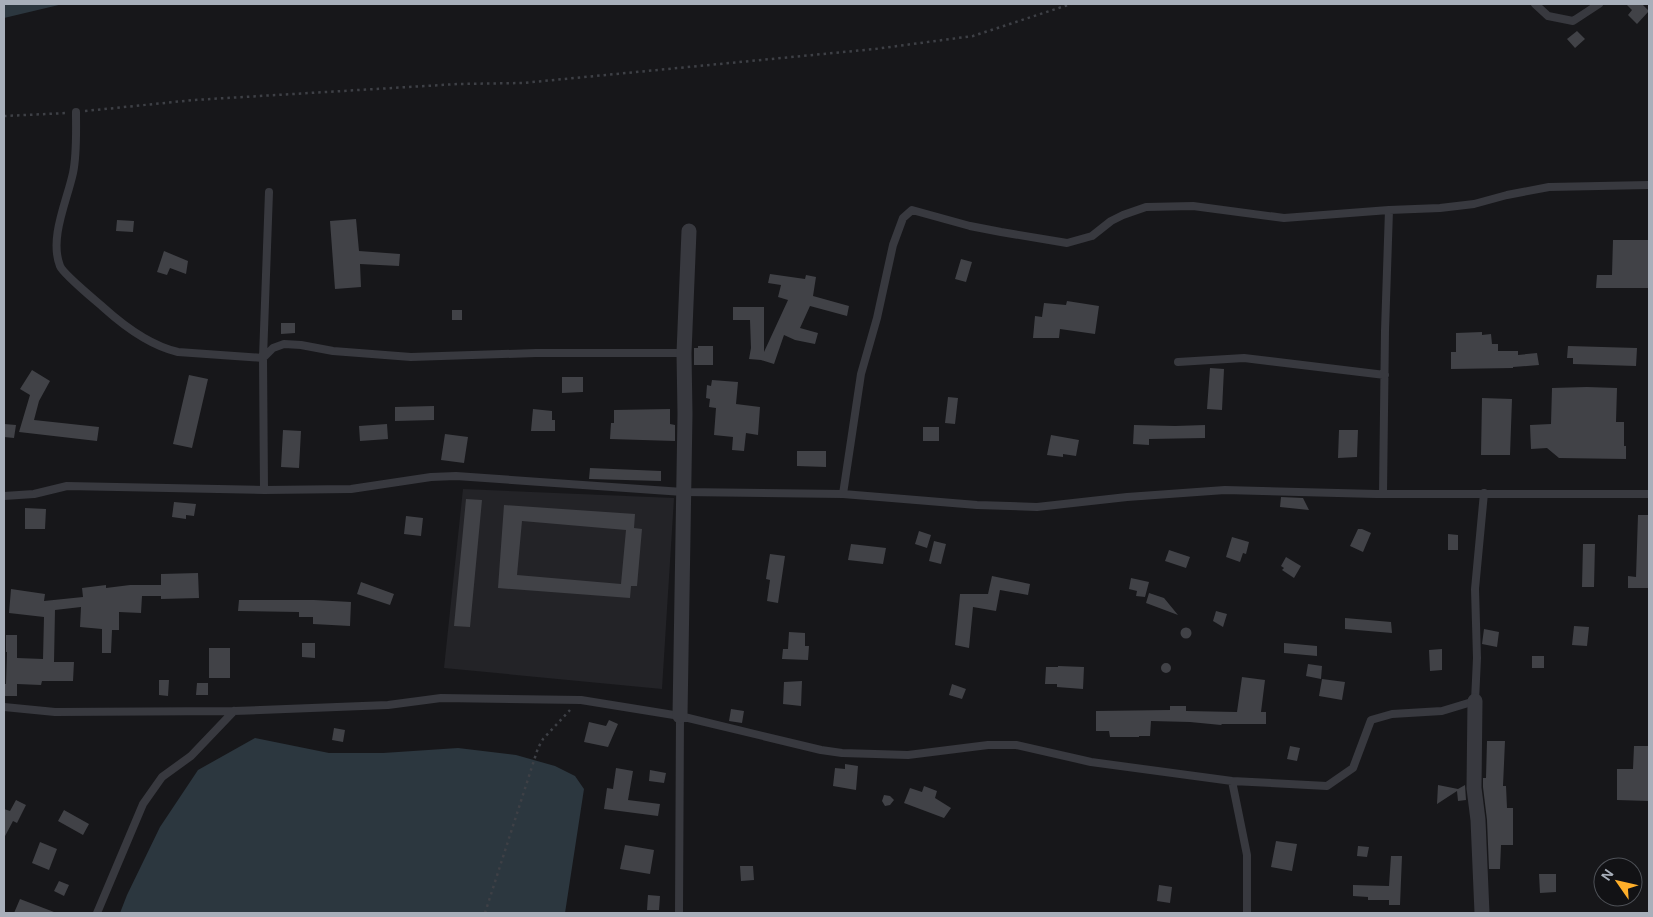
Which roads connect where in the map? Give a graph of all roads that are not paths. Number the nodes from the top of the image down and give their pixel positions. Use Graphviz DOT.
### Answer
graph roads {
  1 [pos="1536,4"];
  2 [pos="1599,4"];
  3 [pos="76,112"];
  4 [pos="1649,185"];
  5 [pos="268,192"];
  6 [pos="1389,210"];
  7 [pos="689,231"];
  8 [pos="684,353"];
  9 [pos="263,358"];
  10 [pos="1178,362"];
  11 [pos="1385,375"];
  12 [pos="264,490"];
  13 [pos="683,492"];
  14 [pos="1383,493"];
  15 [pos="1484,493"];
  16 [pos="843,494"];
  17 [pos="1649,494"];
  18 [pos="4,496"];
  19 [pos="1475,701"];
  20 [pos="4,707"];
  21 [pos="234,712"];
  22 [pos="680,716"];
  23 [pos="1232,781"];
  24 [pos="97,913"];
  25 [pos="679,913"];
  26 [pos="1247,913"];
  27 [pos="1482,913"];
  1 -- 2 [label="lane"];
  3 -- 9 [label="lane"];
  4 -- 6 [label="lane"];
  5 -- 9 [label="lane"];
  6 -- 11 [label="lane"];
  6 -- 16 [label="lane"];
  7 -- 8 [label="street"];
  8 -- 9 [label="lane"];
  8 -- 13 [label="street"];
  9 -- 12 [label="lane"];
  10 -- 11 [label="lane"];
  11 -- 14 [label="lane"];
  12 -- 13 [label="lane"];
  12 -- 18 [label="lane"];
  13 -- 16 [label="lane"];
  13 -- 22 [label="street"];
  14 -- 15 [label="lane"];
  14 -- 16 [label="lane"];
  15 -- 17 [label="lane"];
  15 -- 19 [label="lane"];
  19 -- 23 [label="lane"];
  19 -- 27 [label="street"];
  20 -- 21 [label="lane"];
  21 -- 22 [label="lane"];
  21 -- 24 [label="lane"];
  22 -- 23 [label="lane"];
  22 -- 25 [label="lane"];
  23 -- 26 [label="lane"];
}
